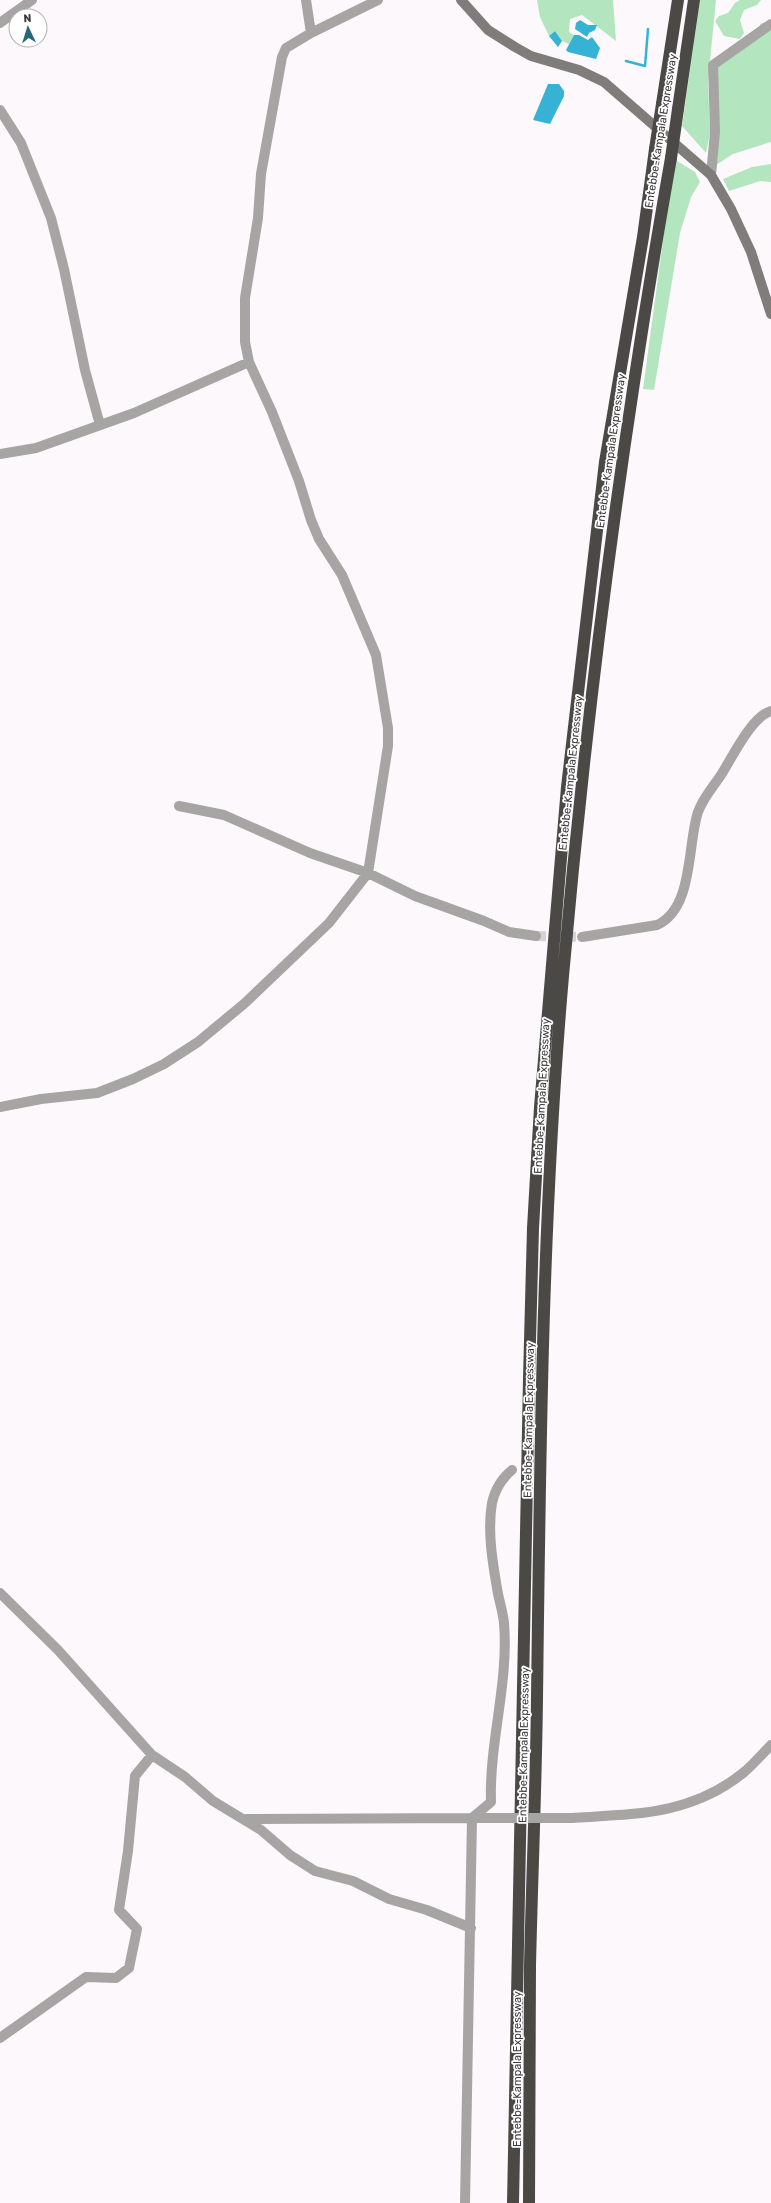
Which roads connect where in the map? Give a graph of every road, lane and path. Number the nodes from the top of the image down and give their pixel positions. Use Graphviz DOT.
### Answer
graph roads {
  1 [pos="32,0"];
  2 [pos="306,0"];
  3 [pos="378,0"];
  4 [pos="461,0"];
  5 [pos="678,0"];
  6 [pos="694,0"];
  7 [pos="0,23"];
  8 [pos="771,24"];
  9 [pos="311,33"];
  10 [pos="0,110"];
  11 [pos="711,176"];
  12 [pos="771,314"];
  13 [pos="249,362"];
  14 [pos="100,425"];
  15 [pos="0,454"];
  16 [pos="771,711"];
  17 [pos="179,806"];
  18 [pos="368,873"];
  19 [pos="536,936"];
  20 [pos="582,937"];
  21 [pos="0,1107"];
  22 [pos="512,1470"];
  23 [pos="0,1593"];
  24 [pos="771,1745"];
  25 [pos="152,1756"];
  26 [pos="472,1818"];
  27 [pos="246,1819"];
  28 [pos="471,1928"];
  29 [pos="0,2038"];
  30 [pos="465,2183"];
  31 [pos="461,2203"];
  32 [pos="465,2203"];
  33 [pos="513,2203"];
  34 [pos="529,2203"];
  1 -- 7 [label="street"];
  2 -- 9 [label="street"];
  3 -- 9 [label="street"];
  4 -- 11 [label="main road"];
  5 -- 33 [label="highway, Entebbe-Kampala Expressway, bridge"];
  6 -- 34 [label="highway, Entebbe-Kampala Expressway, bridge"];
  8 -- 11 [label="street"];
  9 -- 13 [label="street"];
  10 -- 14 [label="street"];
  11 -- 12 [label="main road"];
  13 -- 14 [label="street"];
  13 -- 18 [label="street"];
  14 -- 15 [label="street"];
  16 -- 20 [label="street"];
  17 -- 18 [label="street"];
  18 -- 19 [label="street"];
  18 -- 21 [label="street"];
  22 -- 26 [label="street"];
  23 -- 25 [label="street"];
  24 -- 26 [label="street, bridge"];
  25 -- 27 [label="street"];
  25 -- 29 [label="street"];
  26 -- 27 [label="street"];
  26 -- 28 [label="street"];
  27 -- 28 [label="street"];
  28 -- 30 [label="street"];
  30 -- 31 [label="street"];
  30 -- 32 [label="street"];
}
